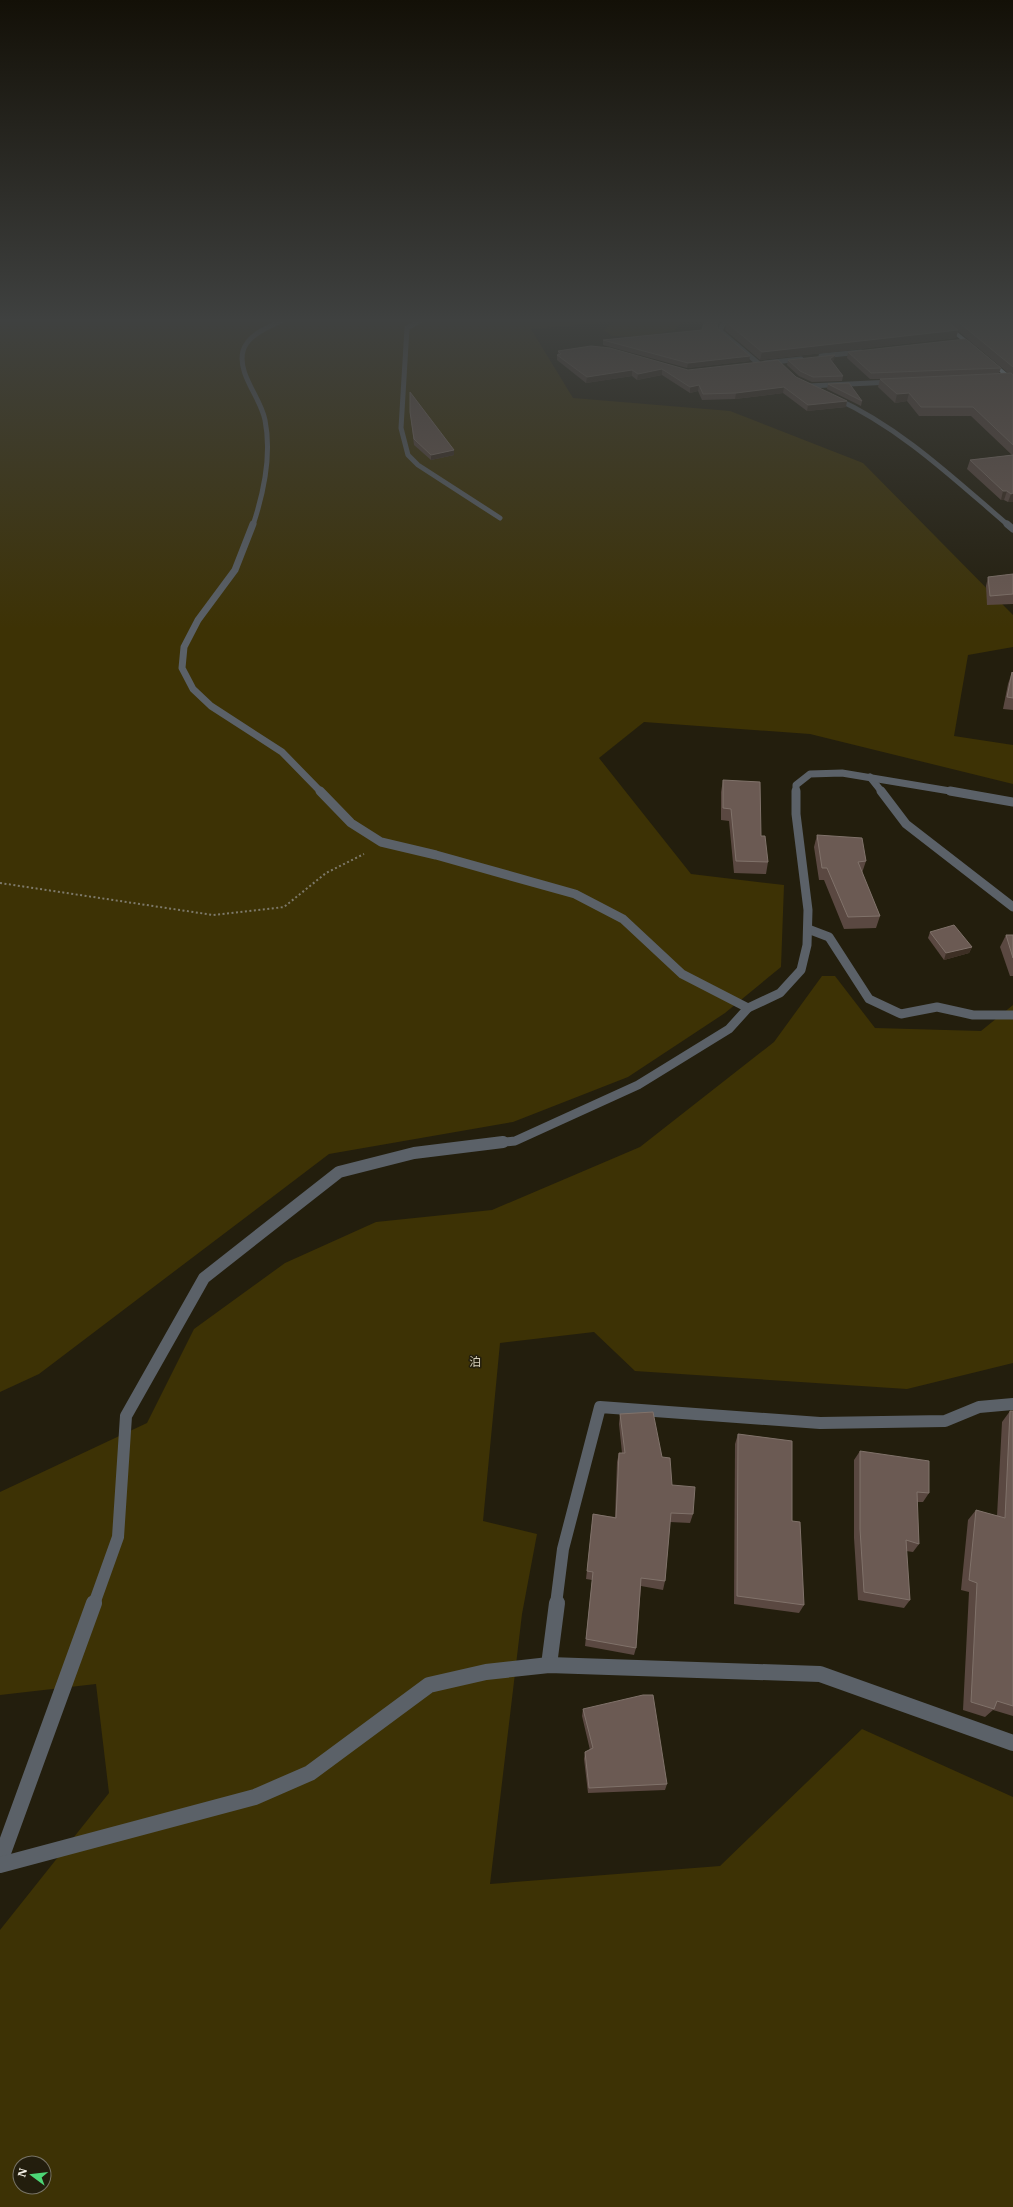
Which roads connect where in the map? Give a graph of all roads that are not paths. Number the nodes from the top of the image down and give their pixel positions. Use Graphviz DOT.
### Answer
graph roads {
  1 [pos="265,423"];
  2 [pos="401,423"];
  3 [pos="881,423"];
  4 [pos="500,518"];
  5 [pos="1013,529"];
  6 [pos="870,777"];
  7 [pos="1013,802"];
  8 [pos="1013,907"];
  9 [pos="808,929"];
  10 [pos="748,1008"];
  11 [pos="1013,1015"];
  12 [pos="1013,1404"];
  13 [pos="549,1665"];
  14 [pos="1013,1743"];
  15 [pos="0,1861"];
  16 [pos="0,1865"];
  1 -- 10 [label="street"];
  2 -- 4 [label="street"];
  3 -- 5 [label="street"];
  6 -- 7 [label="street"];
  6 -- 8 [label="street"];
  6 -- 9 [label="street"];
  9 -- 10 [label="street"];
  9 -- 11 [label="street"];
  10 -- 15 [label="street"];
  12 -- 13 [label="street"];
  13 -- 14 [label="street"];
  13 -- 16 [label="street"];
}
